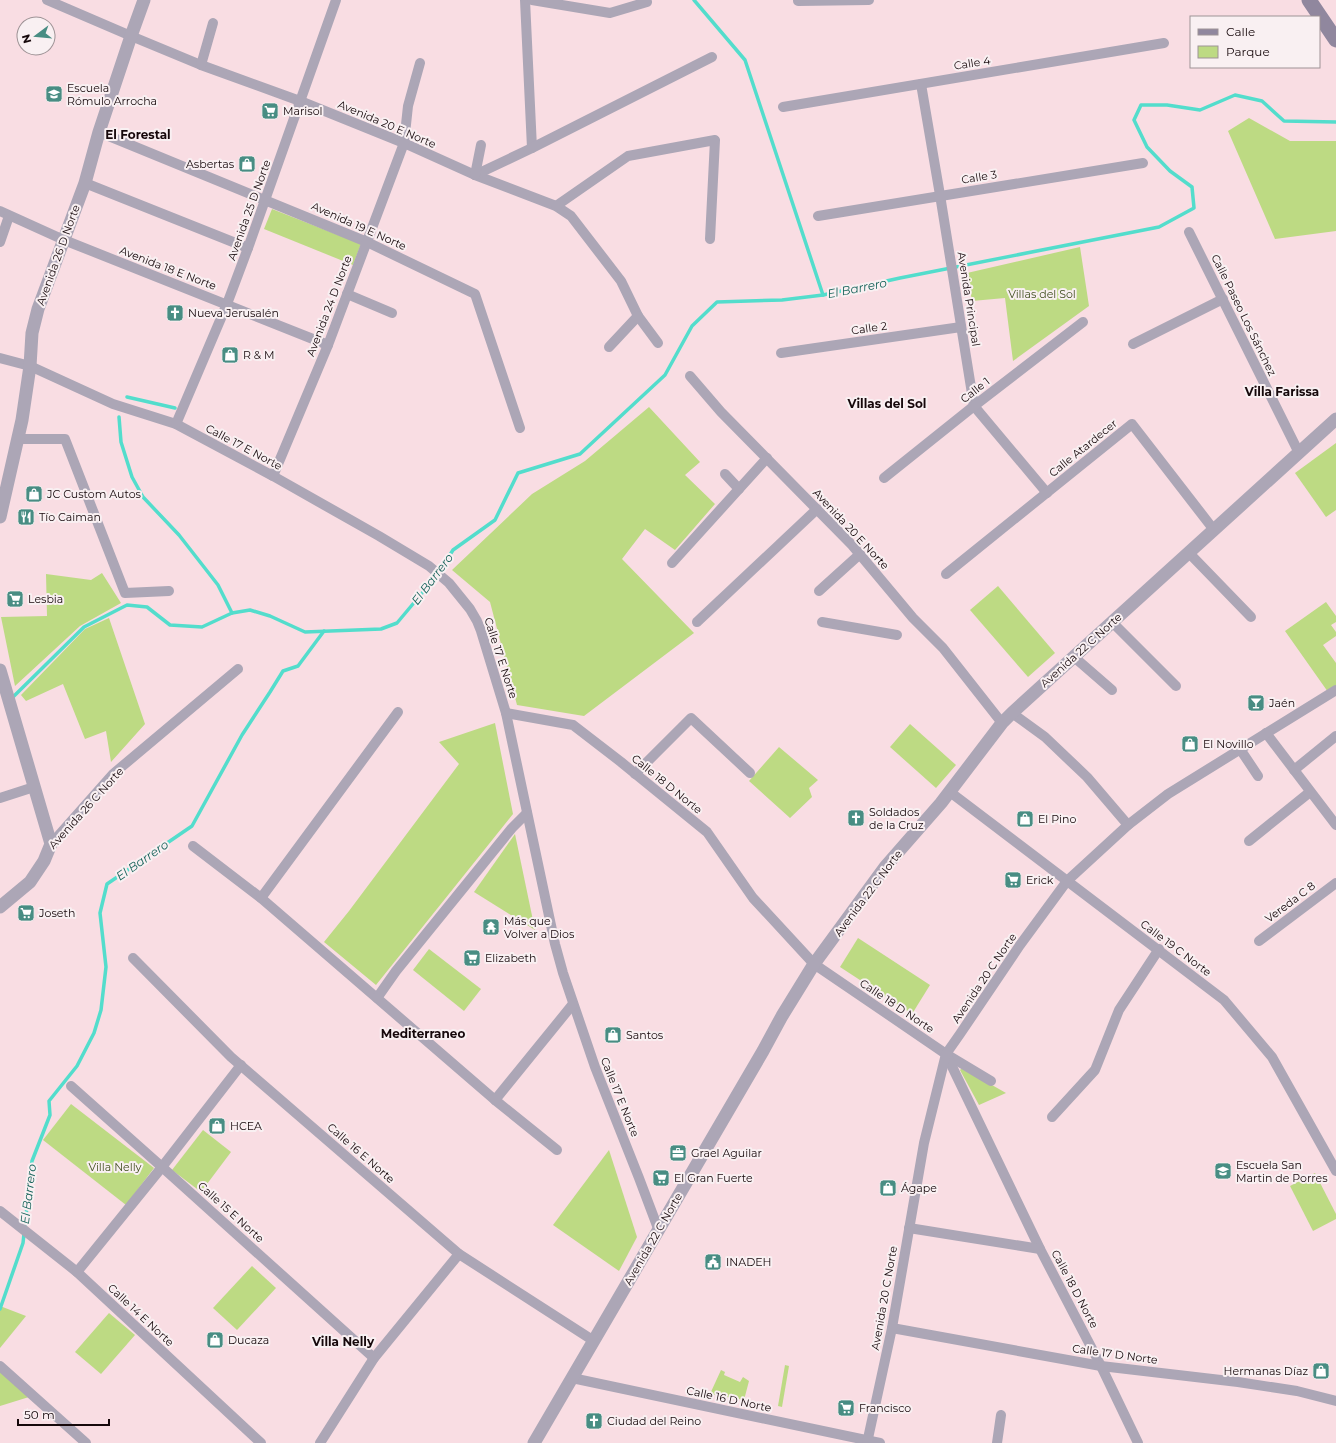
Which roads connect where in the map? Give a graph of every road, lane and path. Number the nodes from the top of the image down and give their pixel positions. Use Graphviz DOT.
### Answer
graph roads {
  1 [pos="48,0"];
  2 [pos="144,0"];
  3 [pos="336,0"];
  4 [pos="525,0"];
  5 [pos="532,0"];
  6 [pos="869,0"];
  7 [pos="1308,0"];
  8 [pos="798,1"];
  9 [pos="647,2"];
  10 [pos="1319,16"];
  11 [pos="1320,17"];
  12 [pos="214,23"];
  13 [pos="131,36"];
  14 [pos="1336,40"];
  15 [pos="1164,43"];
  16 [pos="712,57"];
  17 [pos="420,63"];
  18 [pos="201,65"];
  19 [pos="921,84"];
  20 [pos="300,101"];
  21 [pos="783,107"];
  22 [pos="99,132"];
  23 [pos="404,143"];
  24 [pos="481,145"];
  25 [pos="532,148"];
  26 [pos="1143,163"];
  27 [pos="475,175"];
  28 [pos="85,183"];
  29 [pos="940,195"];
  30 [pos="266,200"];
  31 [pos="556,206"];
  32 [pos="4,214"];
  33 [pos="818,216"];
  34 [pos="1189,232"];
  35 [pos="710,239"];
  36 [pos="64,240"];
  37 [pos="0,242"];
  38 [pos="367,242"];
  39 [pos="248,248"];
  40 [pos="347,294"];
  41 [pos="1223,299"];
  42 [pos="227,304"];
  43 [pos="392,313"];
  44 [pos="638,316"];
  45 [pos="1082,322"];
  46 [pos="961,327"];
  47 [pos="658,344"];
  48 [pos="1133,344"];
  49 [pos="328,345"];
  50 [pos="609,348"];
  51 [pos="781,353"];
  52 [pos="0,358"];
  53 [pos="30,366"];
  54 [pos="690,376"];
  55 [pos="974,406"];
  56 [pos="1336,419"];
  57 [pos="176,424"];
  58 [pos="520,428"];
  59 [pos="18,439"];
  60 [pos="1299,453"];
  61 [pos="767,458"];
  62 [pos="725,474"];
  63 [pos="273,476"];
  64 [pos="884,478"];
  65 [pos="739,489"];
  66 [pos="1047,493"];
  67 [pos="817,509"];
  68 [pos="0,517"];
  69 [pos="1214,530"];
  70 [pos="1189,552"];
  71 [pos="860,554"];
  72 [pos="672,564"];
  73 [pos="946,574"];
  74 [pos="169,590"];
  75 [pos="819,591"];
  76 [pos="1251,617"];
  77 [pos="697,622"];
  78 [pos="822,622"];
  79 [pos="1112,622"];
  80 [pos="897,635"];
  81 [pos="1074,657"];
  82 [pos="238,669"];
  83 [pos="0,670"];
  84 [pos="1176,686"];
  85 [pos="1112,690"];
  86 [pos="1336,690"];
  87 [pos="398,712"];
  88 [pos="506,713"];
  89 [pos="1012,713"];
  90 [pos="1002,723"];
  91 [pos="1266,733"];
  92 [pos="1336,736"];
  93 [pos="1240,749"];
  94 [pos="1294,770"];
  95 [pos="750,773"];
  96 [pos="635,774"];
  97 [pos="1258,776"];
  98 [pos="34,787"];
  99 [pos="950,792"];
  100 [pos="1310,792"];
  101 [pos="0,798"];
  102 [pos="527,813"];
  103 [pos="1336,824"];
  104 [pos="1128,825"];
  105 [pos="1249,841"];
  106 [pos="51,844"];
  107 [pos="193,846"];
  108 [pos="1067,881"];
  109 [pos="1336,883"];
  110 [pos="261,898"];
  111 [pos="0,907"];
  112 [pos="1259,941"];
  113 [pos="1159,949"];
  114 [pos="134,958"];
  115 [pos="814,964"];
  116 [pos="377,998"];
  117 [pos="574,1004"];
  118 [pos="946,1054"];
  119 [pos="241,1065"];
  120 [pos="991,1081"];
  121 [pos="71,1086"];
  122 [pos="495,1100"];
  123 [pos="1052,1117"];
  124 [pos="557,1150"];
  125 [pos="162,1167"];
  126 [pos="1336,1171"];
  127 [pos="0,1211"];
  128 [pos="909,1228"];
  129 [pos="659,1231"];
  130 [pos="1040,1249"];
  131 [pos="459,1254"];
  132 [pos="77,1272"];
  133 [pos="892,1328"];
  134 [pos="594,1341"];
  135 [pos="374,1358"];
  136 [pos="0,1366"];
  137 [pos="1101,1366"];
  138 [pos="572,1378"];
  139 [pos="1336,1401"];
  140 [pos="1002,1415"];
  141 [pos="867,1442"];
  142 [pos="86,1443"];
  143 [pos="261,1443"];
  144 [pos="320,1443"];
  145 [pos="534,1443"];
  146 [pos="880,1443"];
  147 [pos="997,1443"];
  148 [pos="1138,1443"];
  1 -- 13 [label="street, Avenida 20 E Norte"];
  2 -- 13 [label="street, Avenida 26 D Norte"];
  3 -- 20 [label="street, Avenida 25 D Norte"];
  4 -- 25 [label="street"];
  5 -- 9 [label="street"];
  6 -- 8 [label="street"];
  7 -- 10 [label="main road"];
  11 -- 14 [label="main road"];
  12 -- 18 [label="street"];
  13 -- 18 [label="street, Avenida 20 E Norte"];
  13 -- 22 [label="street, Avenida 26 D Norte"];
  15 -- 19 [label="street, Calle 4"];
  16 -- 25 [label="street"];
  17 -- 23 [label="street, Avenida 24 D Norte"];
  18 -- 20 [label="street, Avenida 20 E Norte"];
  19 -- 21 [label="street, Calle 4"];
  19 -- 29 [label="street, Avenida Principal"];
  20 -- 23 [label="street, Avenida 20 E Norte"];
  20 -- 30 [label="street, Avenida 25 D Norte"];
  22 -- 28 [label="street, Avenida 26 D Norte"];
  22 -- 30 [label="street, Avenida 19 E Norte"];
  23 -- 27 [label="street, Avenida 20 E Norte"];
  23 -- 38 [label="street, Avenida 24 D Norte"];
  24 -- 27 [label="street"];
  25 -- 27 [label="street"];
  26 -- 29 [label="street, Calle 3"];
  27 -- 31 [label="street, Avenida 20 E Norte"];
  28 -- 36 [label="street, Avenida 26 D Norte"];
  28 -- 39 [label="street"];
  29 -- 33 [label="street, Calle 3"];
  29 -- 46 [label="street, Avenida Principal"];
  30 -- 38 [label="street, Avenida 19 E Norte"];
  30 -- 39 [label="street, Avenida 25 D Norte"];
  31 -- 35 [label="street"];
  31 -- 44 [label="street, Avenida 20 E Norte"];
  32 -- 36 [label="street, Avenida 18 E Norte"];
  32 -- 37 [label="street"];
  34 -- 41 [label="street, Calle Paseo Los Sánchez"];
  36 -- 42 [label="street, Avenida 18 E Norte"];
  36 -- 53 [label="street, Avenida 26 D Norte"];
  38 -- 40 [label="street, Avenida 24 D Norte"];
  38 -- 58 [label="street, Avenida 19 E Norte"];
  39 -- 42 [label="street, Avenida 25 D Norte"];
  40 -- 43 [label="street"];
  40 -- 49 [label="street, Avenida 24 D Norte"];
  41 -- 48 [label="street"];
  41 -- 60 [label="street, Calle Paseo Los Sánchez"];
  42 -- 49 [label="street, Avenida 18 E Norte"];
  42 -- 57 [label="street, Avenida 25 D Norte"];
  44 -- 47 [label="street, Avenida 20 E Norte"];
  44 -- 50 [label="street"];
  45 -- 55 [label="street, Calle 1"];
  46 -- 51 [label="street, Calle 2"];
  46 -- 55 [label="street, Avenida Principal"];
  49 -- 63 [label="street, Avenida 24 D Norte"];
  52 -- 53 [label="street, Calle 17 E Norte"];
  53 -- 57 [label="street, Calle 17 E Norte"];
  53 -- 59 [label="street, Avenida 26 D Norte"];
  54 -- 61 [label="street, Avenida 20 E Norte"];
  55 -- 64 [label="street, Calle 1"];
  55 -- 66 [label="street"];
  56 -- 60 [label="street, Avenida 22 C Norte"];
  57 -- 63 [label="street, Calle 17 E Norte"];
  59 -- 68 [label="street, Avenida 26 D Norte"];
  59 -- 74 [label="street"];
  60 -- 69 [label="street, Avenida 22 C Norte"];
  61 -- 65 [label="street"];
  61 -- 67 [label="street, Avenida 20 E Norte"];
  62 -- 65 [label="street"];
  63 -- 88 [label="street, Calle 17 E Norte"];
  65 -- 72 [label="street"];
  66 -- 69 [label="street, Calle Atardecer"];
  66 -- 73 [label="street, Calle Atardecer"];
  67 -- 71 [label="street, Avenida 20 E Norte"];
  67 -- 77 [label="street"];
  69 -- 70 [label="street, Avenida 22 C Norte"];
  70 -- 76 [label="street"];
  70 -- 79 [label="street, Avenida 22 C Norte"];
  71 -- 75 [label="street"];
  71 -- 90 [label="street, Avenida 20 E Norte"];
  78 -- 80 [label="street"];
  79 -- 81 [label="street, Avenida 22 C Norte"];
  79 -- 84 [label="street"];
  81 -- 85 [label="street"];
  81 -- 89 [label="street, Avenida 22 C Norte"];
  82 -- 106 [label="street, Avenida 26 C Norte"];
  83 -- 98 [label="street"];
  86 -- 91 [label="street, Avenida 20 C Norte"];
  87 -- 110 [label="street"];
  88 -- 96 [label="street, Calle 18 D Norte"];
  88 -- 102 [label="street, Calle 17 E Norte"];
  89 -- 90 [label="street, Avenida 22 C Norte"];
  89 -- 104 [label="street"];
  90 -- 99 [label="street, Avenida 22 C Norte"];
  91 -- 93 [label="street, Avenida 20 C Norte"];
  91 -- 94 [label="street"];
  92 -- 94 [label="street"];
  93 -- 97 [label="street"];
  93 -- 104 [label="street, Avenida 20 C Norte"];
  94 -- 100 [label="street"];
  95 -- 96 [label="street"];
  96 -- 115 [label="street, Calle 18 D Norte"];
  98 -- 101 [label="street"];
  98 -- 106 [label="street"];
  99 -- 108 [label="street, Calle 19 C Norte"];
  99 -- 115 [label="street, Avenida 22 C Norte"];
  100 -- 103 [label="street"];
  100 -- 105 [label="street"];
  102 -- 116 [label="street"];
  102 -- 117 [label="street, Calle 17 E Norte"];
  104 -- 108 [label="street, Avenida 20 C Norte"];
  106 -- 111 [label="street, Avenida 26 C Norte"];
  107 -- 110 [label="street"];
  108 -- 113 [label="street, Calle 19 C Norte"];
  108 -- 118 [label="street, Avenida 20 C Norte"];
  109 -- 112 [label="street, Vereda C 8"];
  110 -- 116 [label="street"];
  113 -- 123 [label="street"];
  113 -- 126 [label="street, Calle 19 C Norte"];
  114 -- 119 [label="street, Calle 16 E Norte"];
  115 -- 118 [label="street, Calle 18 D Norte"];
  115 -- 129 [label="street, Avenida 22 C Norte"];
  116 -- 122 [label="street"];
  117 -- 122 [label="street"];
  117 -- 129 [label="street, Calle 17 E Norte"];
  118 -- 120 [label="street"];
  118 -- 128 [label="street, Avenida 20 C Norte"];
  118 -- 130 [label="street, Calle 18 D Norte"];
  119 -- 125 [label="street"];
  119 -- 131 [label="street, Calle 16 E Norte"];
  121 -- 125 [label="street, Calle 15 E Norte"];
  122 -- 124 [label="street"];
  125 -- 132 [label="street"];
  125 -- 135 [label="street, Calle 15 E Norte"];
  127 -- 132 [label="street, Calle 14 E Norte"];
  128 -- 130 [label="street"];
  128 -- 133 [label="street, Avenida 20 C Norte"];
  129 -- 134 [label="street, Avenida 22 C Norte"];
  130 -- 137 [label="street, Calle 18 D Norte"];
  131 -- 134 [label="street, Calle 16 E Norte"];
  131 -- 135 [label="street"];
  132 -- 143 [label="street, Calle 14 E Norte"];
  133 -- 137 [label="street, Calle 17 D Norte"];
  133 -- 141 [label="street, Avenida 20 C Norte"];
  134 -- 138 [label="street, Avenida 22 C Norte"];
  135 -- 144 [label="street"];
  136 -- 142 [label="street"];
  137 -- 139 [label="street, Calle 17 D Norte"];
  137 -- 148 [label="street, Calle 18 D Norte"];
  138 -- 141 [label="street, Calle 16 D Norte"];
  138 -- 145 [label="street, Avenida 22 C Norte"];
  140 -- 147 [label="street"];
  141 -- 146 [label="street, Calle 16 D Norte"];
}
